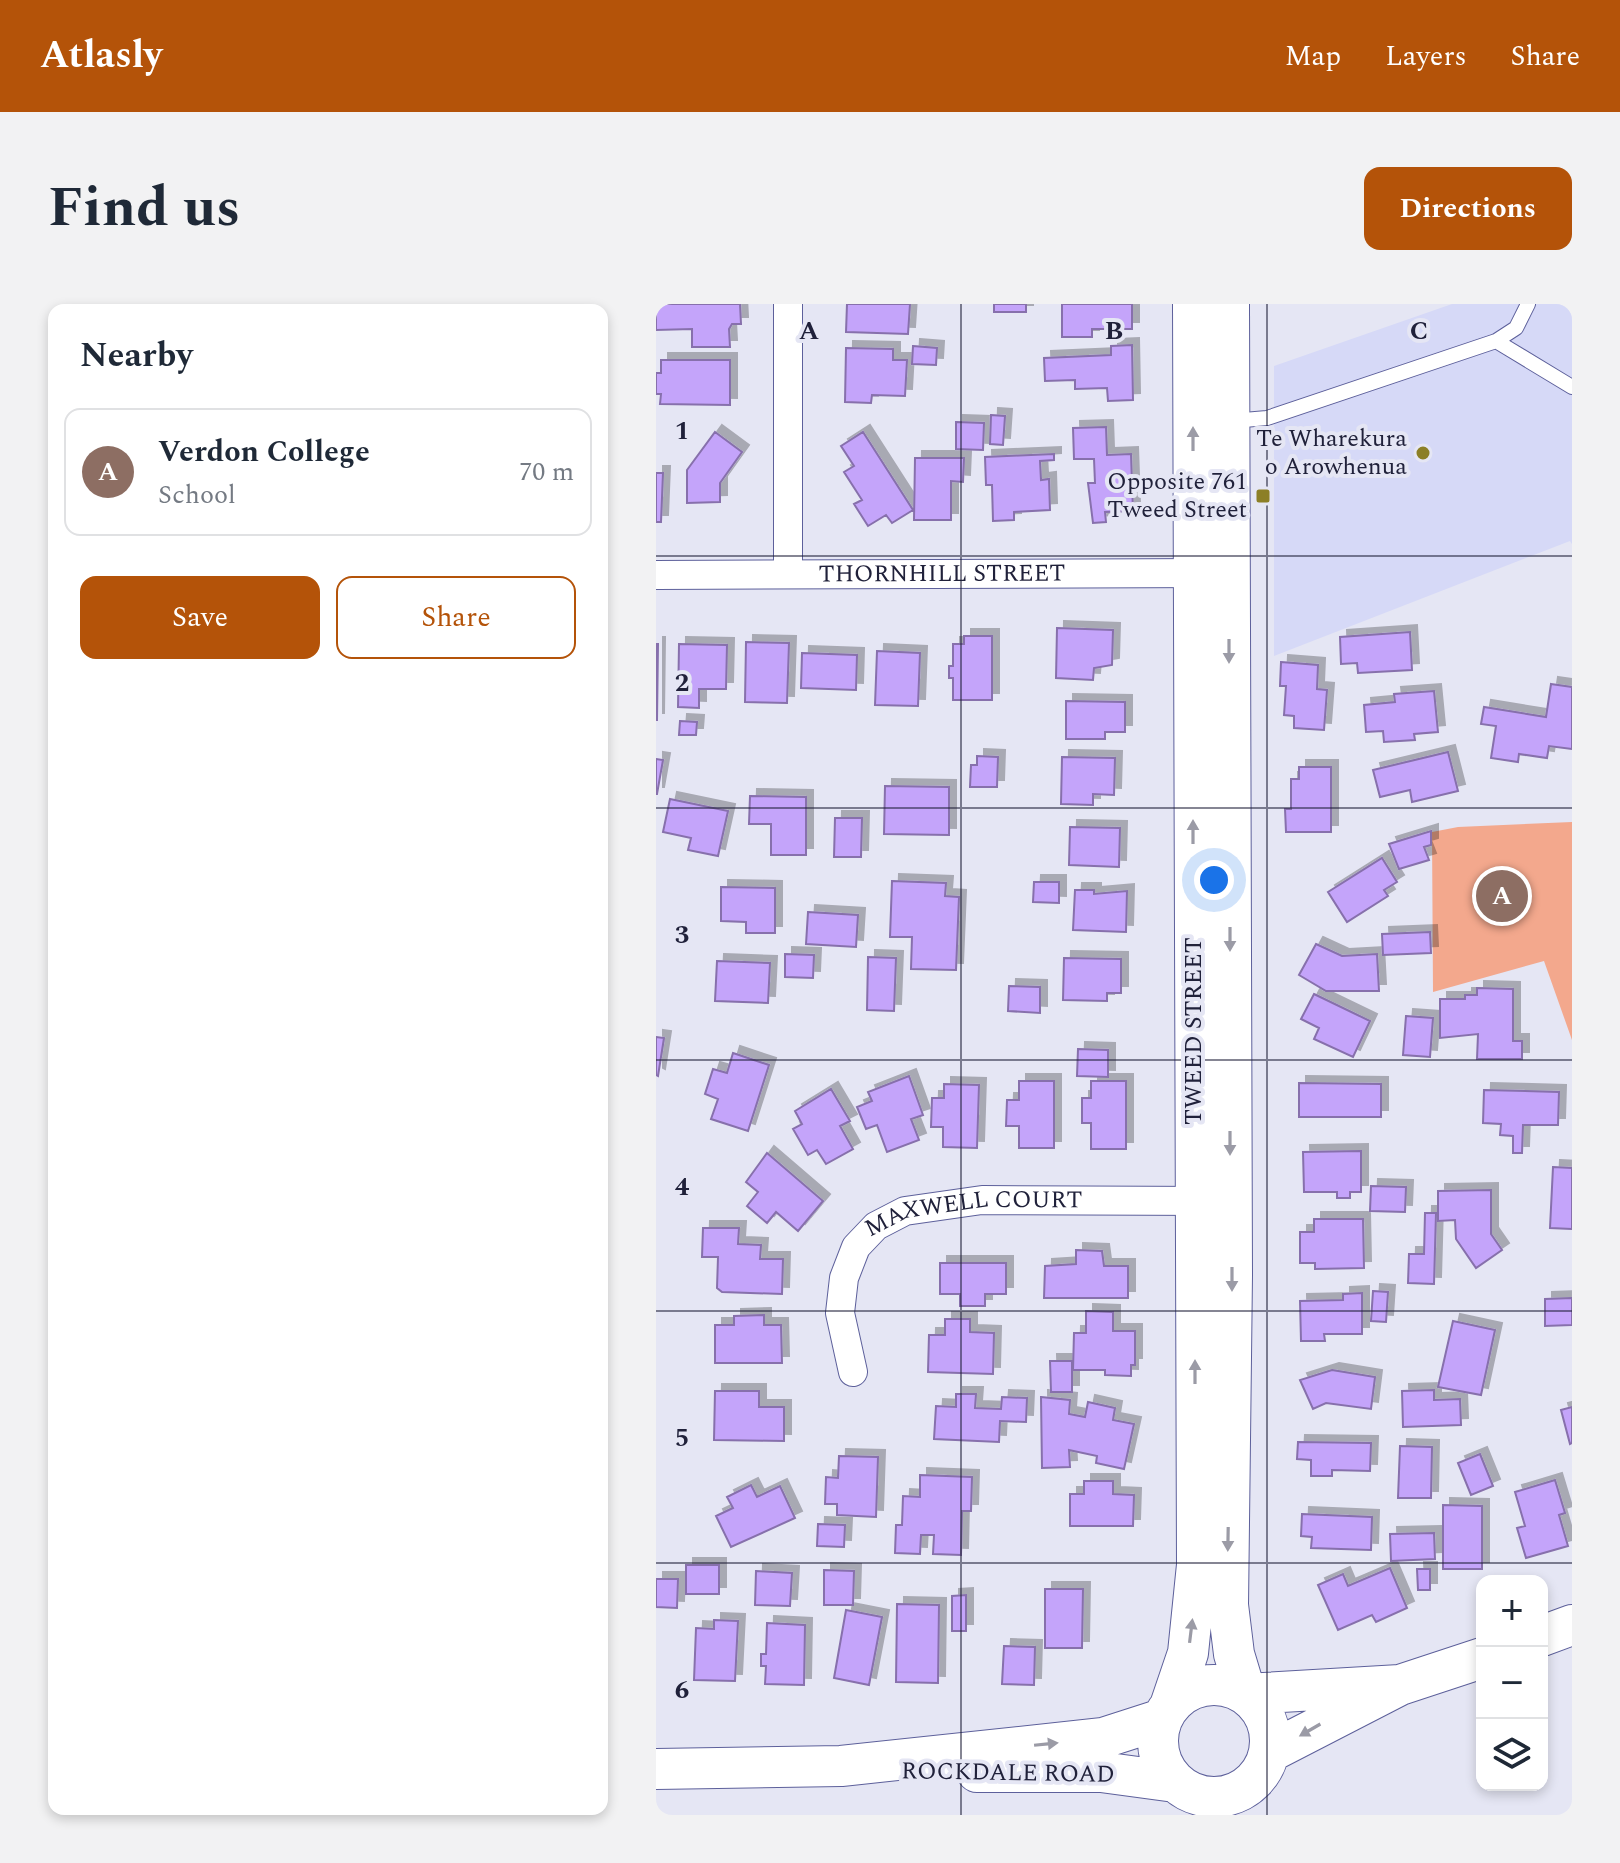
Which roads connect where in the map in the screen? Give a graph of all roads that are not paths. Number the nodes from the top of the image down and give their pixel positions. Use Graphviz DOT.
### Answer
graph roads {
  1 [pos="788,304"];
  2 [pos="1193,304"];
  3 [pos="1229,304"];
  4 [pos="1528,304"];
  5 [pos="1496,341"];
  6 [pos="1572,387"];
  7 [pos="1228,421"];
  8 [pos="1210,573"];
  9 [pos="788,574"];
  10 [pos="656,575"];
  11 [pos="1212,1201"];
  12 [pos="853,1372"];
  13 [pos="1572,1625"];
  14 [pos="1548,1634"];
  15 [pos="1476,1660"];
  16 [pos="1400,1685"];
  17 [pos="1246,1694"];
  18 [pos="1166,1713"];
  19 [pos="1266,1761"];
  20 [pos="841,1766"];
  21 [pos="656,1769"];
  22 [pos="1195,1798"];
  23 [pos="1261,1815"];
  1 -- 9 [label="street"];
  8 -- 2 [label="main road, TWEED STREET, one-way"];
  3 -- 7 [label="main road, TWEED STREET"];
  4 -- 5 [label="lane"];
  5 -- 6 [label="lane"];
  5 -- 7 [label="lane"];
  7 -- 8 [label="main road, TWEED STREET"];
  8 -- 9 [label="street, THORNHILL STREET"];
  8 -- 11 [label="main road, TWEED STREET"];
  9 -- 10 [label="street, THORNHILL STREET"];
  11 -- 12 [label="street, MAXWELL COURT"];
  11 -- 17 [label="main road, TWEED STREET, one-way"];
  18 -- 11 [label="main road, TWEED STREET, one-way"];
  13 -- 14 [label="main road"];
  15 -- 16 [label="main road"];
  16 -- 17 [label="main road"];
  16 -- 19 [label="main road, one-way"];
  17 -- 18 [label="main road"];
  17 -- 19 [label="main road"];
  20 -- 18 [label="main road, ROCKDALE ROAD, one-way"];
  18 -- 22 [label="main road"];
  19 -- 22 [label="main road"];
  19 -- 23 [label="main road"];
  20 -- 21 [label="main road, ROCKDALE ROAD"];
  20 -- 22 [label="main road, ROCKDALE ROAD"];
}
